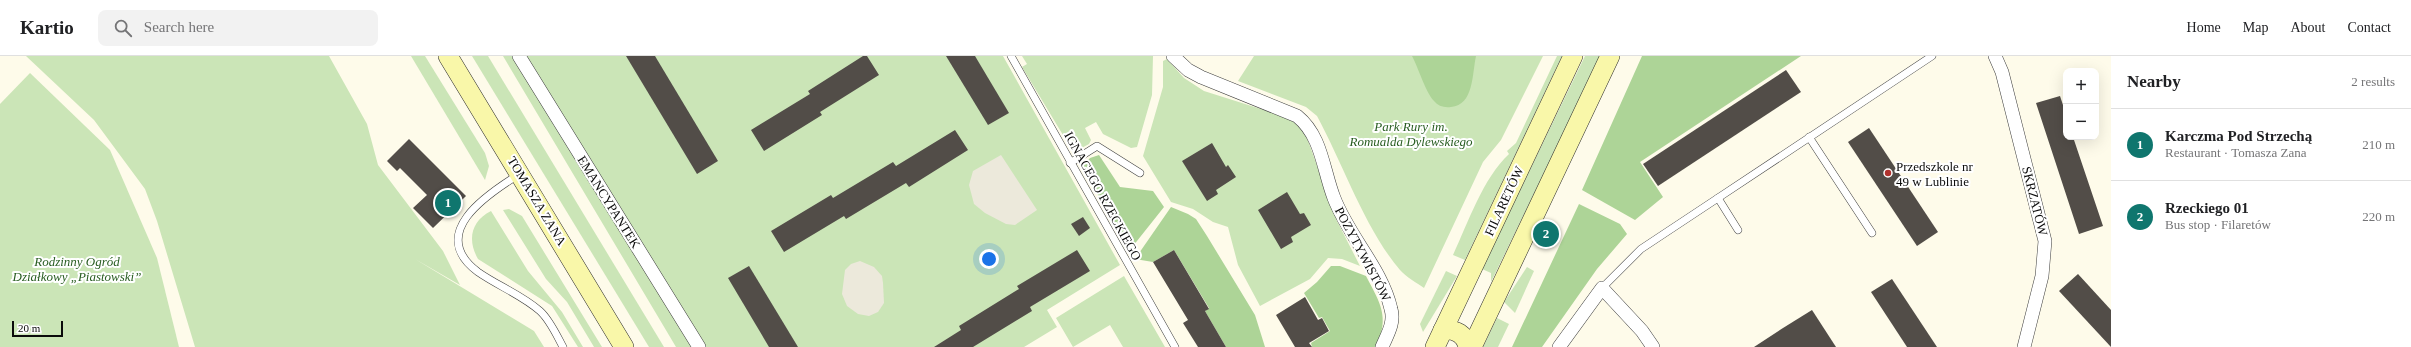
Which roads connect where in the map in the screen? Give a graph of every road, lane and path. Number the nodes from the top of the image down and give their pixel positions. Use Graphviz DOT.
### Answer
graph roads {
  1 [pos="448,56"];
  2 [pos="519,56"];
  3 [pos="1011,56"];
  4 [pos="1173,56"];
  5 [pos="1573,56"];
  6 [pos="1610,56"];
  7 [pos="1932,56"];
  8 [pos="1995,56"];
  9 [pos="1810,137"];
  10 [pos="1070,163"];
  11 [pos="520,173"];
  12 [pos="1140,173"];
  13 [pos="1718,198"];
  14 [pos="1738,230"];
  15 [pos="1872,233"];
  16 [pos="1602,288"];
  17 [pos="1443,330"];
  18 [pos="564,347"];
  19 [pos="624,347"];
  20 [pos="698,347"];
  21 [pos="1175,347"];
  22 [pos="1382,347"];
  23 [pos="1434,347"];
  24 [pos="1468,347"];
  25 [pos="1472,347"];
  26 [pos="1559,347"];
  27 [pos="1653,347"];
  28 [pos="2024,347"];
  1 -- 11 [label="main road, TOMASZA ZANA"];
  2 -- 20 [label="street, EMANCYPANTEK"];
  3 -- 10 [label="lane, IGNACEGO RZECKIEGO"];
  4 -- 22 [label="street, POZYTYWISTÓW"];
  5 -- 17 [label="main road, FILARETÓW"];
  6 -- 25 [label="main road"];
  7 -- 9 [label="lane"];
  8 -- 28 [label="street, SKRZATÓW"];
  9 -- 13 [label="lane"];
  9 -- 15 [label="lane"];
  10 -- 12 [label="lane"];
  10 -- 21 [label="lane, IGNACEGO RZECKIEGO"];
  11 -- 18 [label="lane"];
  11 -- 19 [label="main road, TOMASZA ZANA"];
  13 -- 14 [label="lane"];
  13 -- 16 [label="lane"];
  16 -- 26 [label="street"];
  16 -- 27 [label="street"];
  17 -- 23 [label="main road, FILARETÓW"];
  17 -- 24 [label="main road"];
}
